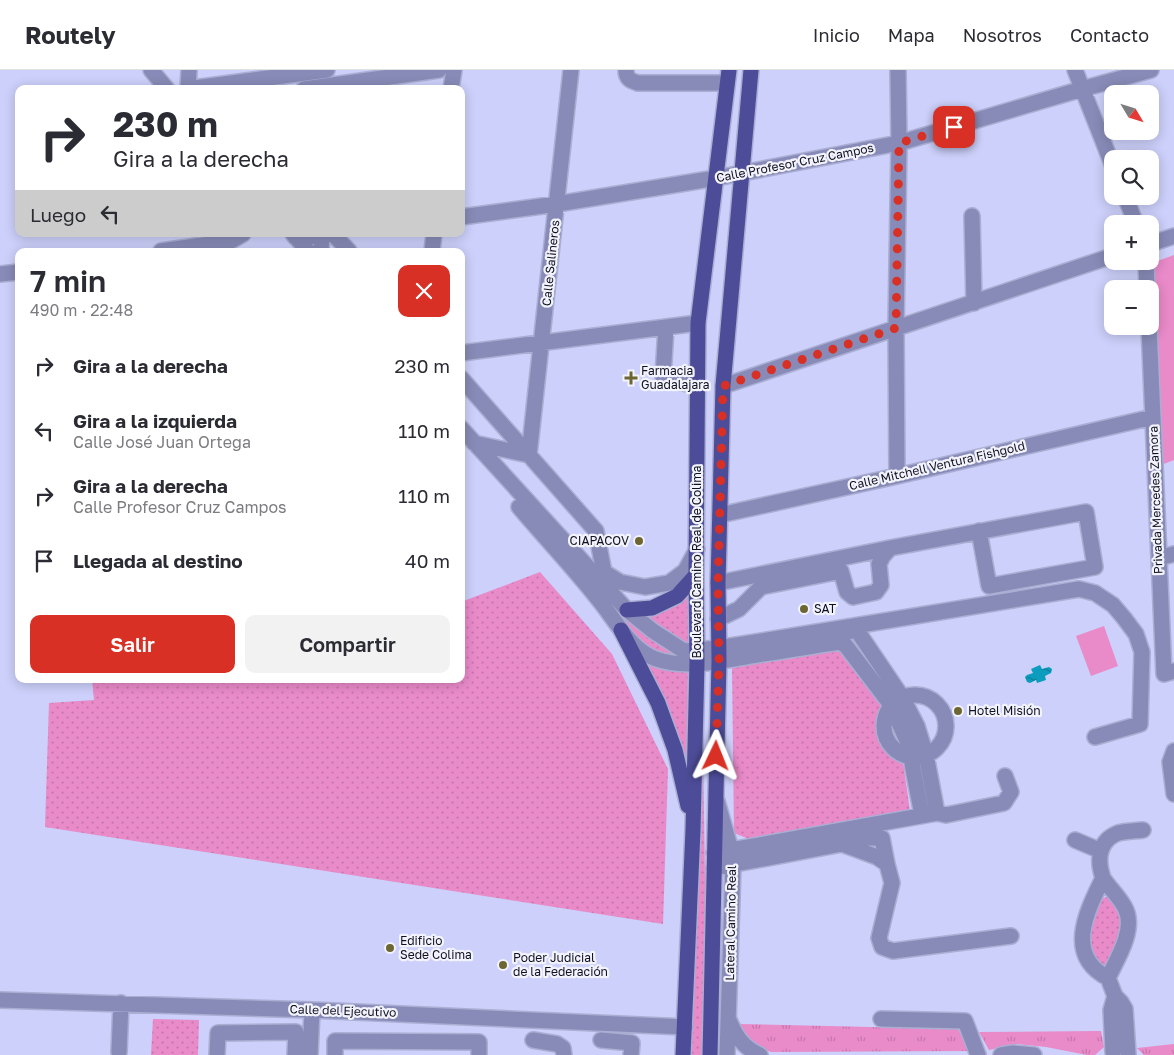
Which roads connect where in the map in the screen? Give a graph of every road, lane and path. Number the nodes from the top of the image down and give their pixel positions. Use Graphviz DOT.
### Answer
graph roads {
  1 [pos="189,70"];
  2 [pos="327,70"];
  3 [pos="439,70"];
  4 [pos="454,70"];
  5 [pos="571,70"];
  6 [pos="626,70"];
  7 [pos="752,70"];
  8 [pos="898,70"];
  9 [pos="1075,70"];
  10 [pos="1151,70"];
  11 [pos="152,71"];
  12 [pos="666,76"];
  13 [pos="728,77"];
  14 [pos="164,85"];
  15 [pos="193,85"];
  16 [pos="216,85"];
  17 [pos="327,85"];
  18 [pos="340,85"];
  19 [pos="452,85"];
  20 [pos="1082,89"];
  21 [pos="899,143"];
  22 [pos="1106,150"];
  23 [pos="741,174"];
  24 [pos="716,178"];
  25 [pos="557,204"];
  26 [pos="465,216"];
  27 [pos="972,216"];
  28 [pos="1174,236"];
  29 [pos="238,237"];
  30 [pos="296,237"];
  31 [pos="333,237"];
  32 [pos="1159,241"];
  33 [pos="182,248"];
  34 [pos="305,248"];
  35 [pos="345,248"];
  36 [pos="1104,259"];
  37 [pos="15,272"];
  38 [pos="0,274"];
  39 [pos="974,303"];
  40 [pos="698,323"];
  41 [pos="666,327"];
  42 [pos="896,328"];
  43 [pos="1149,335"];
  44 [pos="542,342"];
  45 [pos="465,352"];
  46 [pos="465,382"];
  47 [pos="723,386"];
  48 [pos="698,388"];
  49 [pos="1153,416"];
  50 [pos="465,433"];
  51 [pos="474,443"];
  52 [pos="530,455"];
  53 [pos="897,476"];
  54 [pos="720,515"];
  55 [pos="980,531"];
  56 [pos="890,548"];
  57 [pos="696,549"];
  58 [pos="1174,554"];
  59 [pos="1159,558"];
  60 [pos="601,575"];
  61 [pos="696,575"];
  62 [pos="718,584"];
  63 [pos="628,610"];
  64 [pos="718,618"];
  65 [pos="854,626"];
  66 [pos="621,630"];
  67 [pos="840,642"];
  68 [pos="719,654"];
  69 [pos="697,657"];
  70 [pos="1169,659"];
  71 [pos="1169,672"];
  72 [pos="896,701"];
  73 [pos="1096,737"];
  74 [pos="1174,751"];
  75 [pos="926,755"];
  76 [pos="911,757"];
  77 [pos="1005,776"];
  78 [pos="715,794"];
  79 [pos="1174,794"];
  80 [pos="930,814"];
  81 [pos="693,830"];
  82 [pos="1143,830"];
  83 [pos="1075,840"];
  84 [pos="1101,850"];
  85 [pos="714,852"];
  86 [pos="732,858"];
  87 [pos="714,868"];
  88 [pos="1103,878"];
  89 [pos="1010,936"];
  90 [pos="1108,978"];
  91 [pos="0,1000"];
  92 [pos="120,1004"];
  93 [pos="968,1006"];
  94 [pos="221,1007"];
  95 [pos="312,1010"];
  96 [pos="880,1019"];
  97 [pos="535,1020"];
  98 [pos="729,1020"];
  99 [pos="965,1021"];
  100 [pos="602,1023"];
  101 [pos="685,1027"];
  102 [pos="218,1033"];
  103 [pos="532,1048"];
  104 [pos="600,1048"];
  105 [pos="119,1052"];
  106 [pos="1119,1054"];
  107 [pos="217,1055"];
  108 [pos="295,1055"];
  109 [pos="310,1055"];
  110 [pos="335,1055"];
  111 [pos="479,1055"];
  112 [pos="564,1055"];
  113 [pos="631,1055"];
  114 [pos="683,1055"];
  115 [pos="710,1055"];
  116 [pos="727,1055"];
  117 [pos="760,1055"];
  118 [pos="978,1055"];
  119 [pos="1001,1055"];
  120 [pos="1034,1055"];
  1 -- 15 [label="street"];
  2 -- 16 [label="street"];
  2 -- 17 [label="street"];
  3 -- 18 [label="street"];
  4 -- 19 [label="street"];
  5 -- 25 [label="street, Calle Salineros"];
  6 -- 12 [label="street"];
  7 -- 23 [label="main road, Boulevard Camino Real de Colima"];
  8 -- 21 [label="street"];
  9 -- 20 [label="street"];
  10 -- 20 [label="street, Calle Profesor Cruz Campos"];
  11 -- 14 [label="street"];
  12 -- 13 [label="street"];
  13 -- 24 [label="main road, Boulevard Camino Real de Colima"];
  20 -- 21 [label="street, Calle Profesor Cruz Campos"];
  20 -- 22 [label="street"];
  21 -- 23 [label="street, Calle Profesor Cruz Campos"];
  21 -- 42 [label="street"];
  23 -- 24 [label="street, Calle Profesor Cruz Campos"];
  23 -- 47 [label="main road, Boulevard Camino Real de Colima"];
  24 -- 25 [label="street, Calle Profesor Cruz Campos"];
  24 -- 40 [label="main road, Boulevard Camino Real de Colima"];
  25 -- 26 [label="street, Calle Profesor Cruz Campos"];
  25 -- 44 [label="street, Calle Salineros"];
  27 -- 39 [label="street"];
  28 -- 32 [label="street"];
  29 -- 33 [label="street"];
  30 -- 34 [label="street"];
  31 -- 35 [label="street"];
  36 -- 39 [label="street"];
  37 -- 38 [label="street"];
  39 -- 42 [label="street"];
  40 -- 41 [label="street"];
  40 -- 48 [label="main road, Boulevard Camino Real de Colima"];
  41 -- 44 [label="street"];
  41 -- 48 [label="street"];
  42 -- 47 [label="street"];
  42 -- 53 [label="street"];
  43 -- 49 [label="street, Privada Mercedes Zamora"];
  44 -- 45 [label="street"];
  44 -- 52 [label="street, Calle Salineros"];
  46 -- 52 [label="street"];
  47 -- 54 [label="main road, Boulevard Camino Real de Colima"];
  48 -- 57 [label="main road, Boulevard Camino Real de Colima"];
  49 -- 53 [label="street, Calle Mitchell Ventura Fishgold"];
  49 -- 59 [label="street, Privada Mercedes Zamora"];
  50 -- 51 [label="street"];
  51 -- 52 [label="street"];
  51 -- 60 [label="street"];
  51 -- 66 [label="street"];
  52 -- 60 [label="street"];
  53 -- 54 [label="street, Calle Mitchell Ventura Fishgold"];
  54 -- 62 [label="main road, Boulevard Camino Real de Colima"];
  55 -- 55 [label="street"];
  55 -- 56 [label="street"];
  56 -- 62 [label="street"];
  56 -- 64 [label="street"];
  57 -- 60 [label="street"];
  57 -- 61 [label="main road, Boulevard Camino Real de Colima"];
  58 -- 59 [label="street"];
  59 -- 70 [label="street, Privada Mercedes Zamora"];
  60 -- 63 [label="street"];
  61 -- 63 [label="main road"];
  61 -- 69 [label="main road, Boulevard Camino Real de Colima"];
  62 -- 64 [label="main road, Boulevard Camino Real de Colima"];
  63 -- 69 [label="street"];
  64 -- 68 [label="main road, Boulevard Camino Real de Colima"];
  65 -- 67 [label="street"];
  65 -- 68 [label="street"];
  65 -- 72 [label="street"];
  65 -- 73 [label="street"];
  66 -- 69 [label="street"];
  66 -- 81 [label="main road"];
  67 -- 68 [label="street"];
  67 -- 72 [label="street"];
  68 -- 69 [label="street"];
  68 -- 78 [label="main road, Boulevard Camino Real de Colima"];
  69 -- 81 [label="main road, Boulevard Camino Real de Colima"];
  70 -- 71 [label="street, Privada Mercedes Zamora"];
  72 -- 75 [label="street"];
  72 -- 75 [label="street"];
  72 -- 76 [label="street"];
  74 -- 79 [label="street"];
  75 -- 76 [label="street"];
  75 -- 80 [label="street"];
  76 -- 80 [label="street"];
  77 -- 80 [label="street"];
  78 -- 85 [label="main road, Boulevard Camino Real de Colima"];
  78 -- 86 [label="street, Lateral Camino Real"];
  80 -- 86 [label="street"];
  81 -- 101 [label="main road, Boulevard Camino Real de Colima"];
  82 -- 84 [label="street"];
  83 -- 84 [label="street"];
  84 -- 88 [label="street"];
  85 -- 86 [label="street"];
  85 -- 87 [label="main road, Boulevard Camino Real de Colima"];
  86 -- 87 [label="street"];
  86 -- 89 [label="street"];
  86 -- 98 [label="street, Lateral Camino Real"];
  87 -- 115 [label="main road, Boulevard Camino Real de Colima"];
  88 -- 90 [label="street"];
  88 -- 90 [label="street"];
  90 -- 106 [label="street"];
  91 -- 92 [label="street, Calle del Ejecutivo"];
  92 -- 94 [label="street, Calle del Ejecutivo"];
  92 -- 105 [label="street"];
  93 -- 99 [label="street"];
  94 -- 95 [label="street, Calle del Ejecutivo"];
  94 -- 102 [label="street"];
  95 -- 97 [label="street, Calle del Ejecutivo"];
  95 -- 109 [label="street"];
  96 -- 99 [label="street"];
  97 -- 100 [label="street, Calle del Ejecutivo"];
  97 -- 103 [label="street"];
  98 -- 116 [label="street, Lateral Camino Real"];
  98 -- 117 [label="street"];
  99 -- 118 [label="street"];
  100 -- 101 [label="street, Calle del Ejecutivo"];
  100 -- 104 [label="street"];
  101 -- 114 [label="main road, Boulevard Camino Real de Colima"];
  102 -- 107 [label="street"];
  102 -- 108 [label="street"];
  103 -- 112 [label="street"];
  104 -- 113 [label="street"];
  110 -- 111 [label="street"];
  119 -- 120 [label="street"];
}
